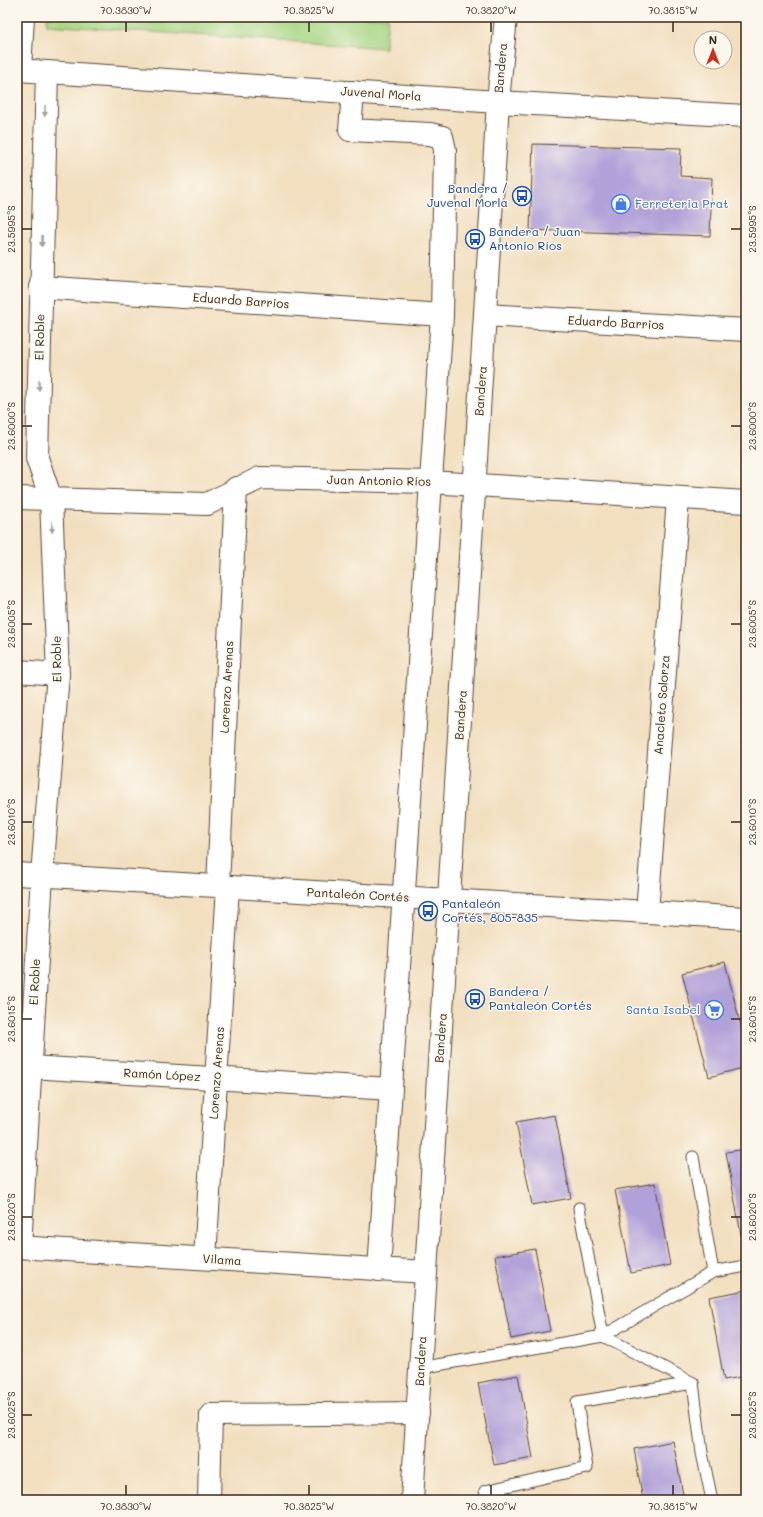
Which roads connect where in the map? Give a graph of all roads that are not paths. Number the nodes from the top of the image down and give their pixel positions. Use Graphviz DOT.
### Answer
graph roads {
  1 [pos="23,17"];
  2 [pos="506,17"];
  3 [pos="18,70"];
  4 [pos="47,72"];
  5 [pos="353,92"];
  6 [pos="498,102"];
  7 [pos="746,116"];
  8 [pos="40,287"];
  9 [pos="442,315"];
  10 [pos="485,315"];
  11 [pos="746,330"];
  12 [pos="430,482"];
  13 [pos="475,485"];
  14 [pos="236,488"];
  15 [pos="17,498"];
  16 [pos="678,498"];
  17 [pos="51,499"];
  18 [pos="746,502"];
  19 [pos="17,671"];
  20 [pos="58,674"];
  21 [pos="17,874"];
  22 [pos="42,875"];
  23 [pos="223,886"];
  24 [pos="403,898"];
  25 [pos="449,900"];
  26 [pos="647,912"];
  27 [pos="746,918"];
  28 [pos="30,1067"];
  29 [pos="217,1078"];
  30 [pos="390,1089"];
  31 [pos="693,1157"];
  32 [pos="579,1208"];
  33 [pos="18,1247"];
  34 [pos="205,1258"];
  35 [pos="746,1266"];
  36 [pos="379,1270"];
  37 [pos="426,1272"];
  38 [pos="713,1272"];
  39 [pos="603,1336"];
  40 [pos="420,1368"];
  41 [pos="693,1383"];
  42 [pos="418,1413"];
  43 [pos="485,1491"];
  44 [pos="209,1500"];
  45 [pos="412,1500"];
  46 [pos="712,1500"];
  1 -- 3 [label="street"];
  2 -- 6 [label="street, Bandera"];
  3 -- 4 [label="street, Juvenal Morla"];
  4 -- 5 [label="street, Juvenal Morla"];
  4 -- 8 [label="street, El Roble, one-way"];
  5 -- 6 [label="street, Juvenal Morla"];
  5 -- 9 [label="street"];
  6 -- 7 [label="street, Juvenal Morla"];
  6 -- 10 [label="street, Bandera"];
  8 -- 9 [label="street, Eduardo Barrios"];
  8 -- 17 [label="street, El Roble, one-way"];
  9 -- 12 [label="street"];
  10 -- 11 [label="street, Eduardo Barrios"];
  10 -- 13 [label="street, Bandera"];
  12 -- 13 [label="street, Juan Antonio Ríos"];
  12 -- 14 [label="street, Juan Antonio Ríos"];
  12 -- 24 [label="street"];
  13 -- 16 [label="street, Juan Antonio Ríos"];
  13 -- 25 [label="street, Bandera"];
  14 -- 17 [label="street, Juan Antonio Ríos"];
  14 -- 23 [label="street, Lorenzo Arenas"];
  15 -- 17 [label="street, Juan Antonio Ríos"];
  16 -- 18 [label="street, Juan Antonio Ríos"];
  16 -- 26 [label="street, Anacleto Solorza"];
  17 -- 20 [label="street, El Roble, one-way"];
  19 -- 20 [label="street"];
  20 -- 22 [label="street, El Roble"];
  21 -- 22 [label="street, Pantaleón Cortés"];
  22 -- 23 [label="street, Pantaleón Cortés"];
  22 -- 28 [label="street, El Roble"];
  23 -- 24 [label="street, Pantaleón Cortés"];
  23 -- 29 [label="street, Lorenzo Arenas"];
  24 -- 25 [label="street, Pantaleón Cortés"];
  24 -- 30 [label="street"];
  25 -- 26 [label="street, Pantaleón Cortés"];
  25 -- 37 [label="street, Bandera"];
  26 -- 27 [label="street, Pantaleón Cortés"];
  28 -- 29 [label="street, Ramón López"];
  28 -- 33 [label="street, El Roble"];
  29 -- 30 [label="street, Ramón López"];
  29 -- 34 [label="street, Lorenzo Arenas"];
  30 -- 36 [label="street"];
  31 -- 38 [label="lane"];
  32 -- 39 [label="lane"];
  33 -- 34 [label="street, Vilama"];
  34 -- 36 [label="street, Vilama"];
  35 -- 38 [label="lane"];
  36 -- 37 [label="street, Vilama"];
  37 -- 40 [label="street, Bandera"];
  38 -- 39 [label="lane"];
  39 -- 40 [label="lane"];
  39 -- 41 [label="lane"];
  40 -- 42 [label="street, Bandera"];
  41 -- 43 [label="lane"];
  41 -- 46 [label="lane"];
  42 -- 44 [label="street"];
  42 -- 45 [label="street, Bandera"];
}
